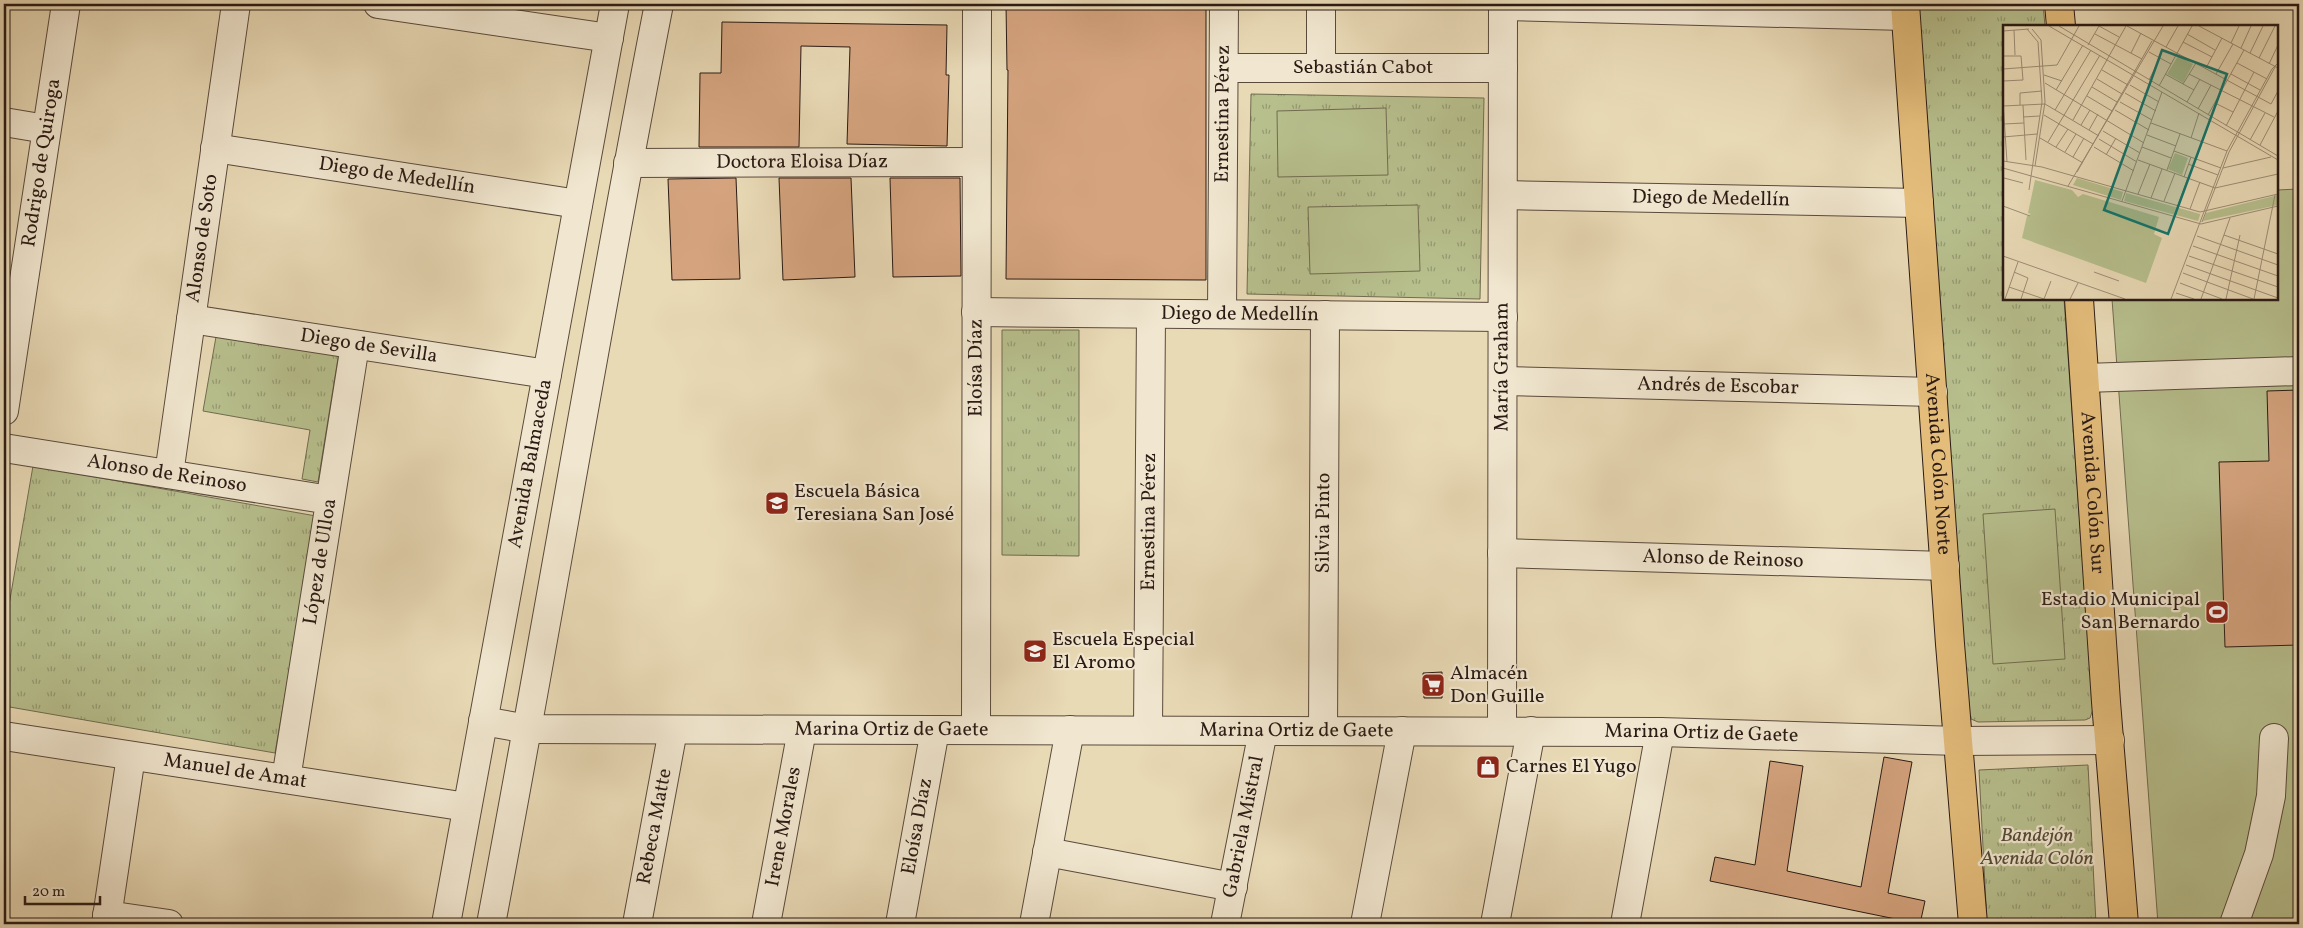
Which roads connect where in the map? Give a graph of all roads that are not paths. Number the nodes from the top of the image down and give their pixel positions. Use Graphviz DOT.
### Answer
graph roads {
  1 [pos="66,4"];
  2 [pos="236,4"];
  3 [pos="378,4"];
  4 [pos="615,4"];
  5 [pos="659,4"];
  6 [pos="976,4"];
  7 [pos="1224,4"];
  8 [pos="1321,4"];
  9 [pos="2059,4"];
  10 [pos="1503,5"];
  11 [pos="425,7"];
  12 [pos="1905,10"];
  13 [pos="2061,25"];
  14 [pos="609,38"];
  15 [pos="1224,68"];
  16 [pos="1321,68"];
  17 [pos="1503,68"];
  18 [pos="4,122"];
  19 [pos="46,129"];
  20 [pos="215,148"];
  21 [pos="976,162"];
  22 [pos="628,163"];
  23 [pos="1503,195"];
  24 [pos="1919,203"];
  25 [pos="578,204"];
  26 [pos="13,292"];
  27 [pos="2079,300"];
  28 [pos="976,312"];
  29 [pos="1151,314"];
  30 [pos="1222,314"];
  31 [pos="1325,315"];
  32 [pos="1503,317"];
  33 [pos="191,319"];
  34 [pos="355,344"];
  35 [pos="2299,371"];
  36 [pos="547,374"];
  37 [pos="2084,378"];
  38 [pos="1503,381"];
  39 [pos="1933,392"];
  40 [pos="4,411"];
  41 [pos="4,448"];
  42 [pos="169,474"];
  43 [pos="330,500"];
  44 [pos="1502,553"];
  45 [pos="1944,566"];
  46 [pos="483,721"];
  47 [pos="528,730"];
  48 [pos="673,730"];
  49 [pos="802,730"];
  50 [pos="935,730"];
  51 [pos="976,730"];
  52 [pos="1070,730"];
  53 [pos="1148,730"];
  54 [pos="1262,731"];
  55 [pos="1323,731"];
  56 [pos="1402,731"];
  57 [pos="1502,731"];
  58 [pos="1532,731"];
  59 [pos="1660,732"];
  60 [pos="4,736"];
  61 [pos="2274,738"];
  62 [pos="2110,740"];
  63 [pos="1958,741"];
  64 [pos="131,756"];
  65 [pos="286,779"];
  66 [pos="467,807"];
  67 [pos="1048,852"];
  68 [pos="1232,887"];
  69 [pos="107,920"];
  70 [pos="169,924"];
  71 [pos="446,924"];
  72 [pos="490,924"];
  73 [pos="637,924"];
  74 [pos="766,924"];
  75 [pos="900,924"];
  76 [pos="1034,924"];
  77 [pos="1226,924"];
  78 [pos="1365,924"];
  79 [pos="1495,924"];
  80 [pos="1625,924"];
  81 [pos="1973,924"];
  82 [pos="2124,924"];
  83 [pos="2234,924"];
  1 -- 19 [label="street, Rodrigo de Quiroga"];
  2 -- 20 [label="street, Alonso de Soto"];
  3 -- 11 [label="street"];
  4 -- 14 [label="street, Avenida Balmaceda"];
  5 -- 22 [label="street"];
  6 -- 21 [label="street, Eloísa Díaz"];
  7 -- 15 [label="street, Ernestina Pérez"];
  8 -- 16 [label="street"];
  9 -- 13 [label="main road"];
  10 -- 12 [label="street"];
  10 -- 17 [label="street, María Graham"];
  11 -- 14 [label="street"];
  12 -- 24 [label="main road, Avenida Colón Norte"];
  14 -- 25 [label="street, Avenida Balmaceda"];
  15 -- 16 [label="street, Sebastián Cabot"];
  15 -- 30 [label="street, Ernestina Pérez"];
  16 -- 17 [label="street, Sebastián Cabot"];
  17 -- 23 [label="street, María Graham"];
  18 -- 19 [label="street"];
  19 -- 26 [label="street, Rodrigo de Quiroga"];
  20 -- 25 [label="street, Diego de Medellín"];
  20 -- 33 [label="street, Alonso de Soto"];
  21 -- 22 [label="street, Doctora Eloisa Díaz"];
  21 -- 28 [label="street, Eloísa Díaz"];
  22 -- 47 [label="street"];
  23 -- 24 [label="street, Diego de Medellín"];
  23 -- 32 [label="street, María Graham"];
  24 -- 39 [label="main road, Avenida Colón Norte"];
  25 -- 36 [label="street, Avenida Balmaceda"];
  26 -- 40 [label="street, Rodrigo de Quiroga"];
  27 -- 37 [label="main road, Avenida Colón Sur"];
  28 -- 29 [label="street, Diego de Medellín"];
  28 -- 51 [label="street, Eloísa Díaz"];
  29 -- 30 [label="street, Diego de Medellín"];
  29 -- 53 [label="street, Ernestina Pérez"];
  30 -- 31 [label="street, Diego de Medellín"];
  31 -- 32 [label="street, Diego de Medellín"];
  31 -- 55 [label="street, Silvia Pinto"];
  32 -- 38 [label="street, María Graham"];
  33 -- 34 [label="street, Diego de Sevilla"];
  33 -- 42 [label="street, Alonso de Soto"];
  34 -- 36 [label="street, Diego de Sevilla"];
  34 -- 43 [label="street, López de Ulloa"];
  35 -- 37 [label="street"];
  36 -- 46 [label="street, Avenida Balmaceda"];
  37 -- 62 [label="main road, Avenida Colón Sur"];
  38 -- 39 [label="street, Andrés de Escobar"];
  38 -- 44 [label="street, María Graham"];
  39 -- 45 [label="main road, Avenida Colón Norte"];
  41 -- 42 [label="street, Alonso de Reinoso"];
  42 -- 43 [label="street, Alonso de Reinoso"];
  43 -- 65 [label="street, López de Ulloa"];
  44 -- 45 [label="street, Alonso de Reinoso"];
  44 -- 57 [label="street, María Graham"];
  45 -- 63 [label="main road, Avenida Colón Norte"];
  46 -- 47 [label="street, Marina Ortiz de Gaete"];
  46 -- 66 [label="street, Avenida Balmaceda"];
  47 -- 48 [label="street, Marina Ortiz de Gaete"];
  47 -- 72 [label="street"];
  48 -- 49 [label="street, Marina Ortiz de Gaete"];
  48 -- 73 [label="street, Rebeca Matte"];
  49 -- 50 [label="street, Marina Ortiz de Gaete"];
  49 -- 74 [label="street, Irene Morales"];
  50 -- 51 [label="street, Marina Ortiz de Gaete"];
  50 -- 75 [label="street, Eloísa Díaz"];
  51 -- 52 [label="street, Marina Ortiz de Gaete"];
  52 -- 53 [label="street, Marina Ortiz de Gaete"];
  52 -- 67 [label="street"];
  53 -- 54 [label="street, Marina Ortiz de Gaete"];
  54 -- 55 [label="street, Marina Ortiz de Gaete"];
  54 -- 68 [label="street, Gabriela Mistral"];
  55 -- 56 [label="street, Marina Ortiz de Gaete"];
  56 -- 57 [label="street, Marina Ortiz de Gaete"];
  56 -- 78 [label="street"];
  57 -- 58 [label="street, Marina Ortiz de Gaete"];
  58 -- 59 [label="street, Marina Ortiz de Gaete"];
  58 -- 79 [label="street"];
  59 -- 63 [label="street, Marina Ortiz de Gaete"];
  59 -- 80 [label="street"];
  60 -- 64 [label="street, Manuel de Amat"];
  61 -- 83 [label="street"];
  62 -- 63 [label="street, Marina Ortiz de Gaete"];
  62 -- 82 [label="main road, Avenida Colón Sur"];
  63 -- 81 [label="main road, Avenida Colón Norte"];
  64 -- 65 [label="street, Manuel de Amat"];
  64 -- 69 [label="street"];
  65 -- 66 [label="street, Manuel de Amat"];
  66 -- 71 [label="street, Avenida Balmaceda"];
  67 -- 68 [label="street"];
  67 -- 76 [label="street"];
  68 -- 77 [label="street, Gabriela Mistral"];
  69 -- 70 [label="street"];
}
